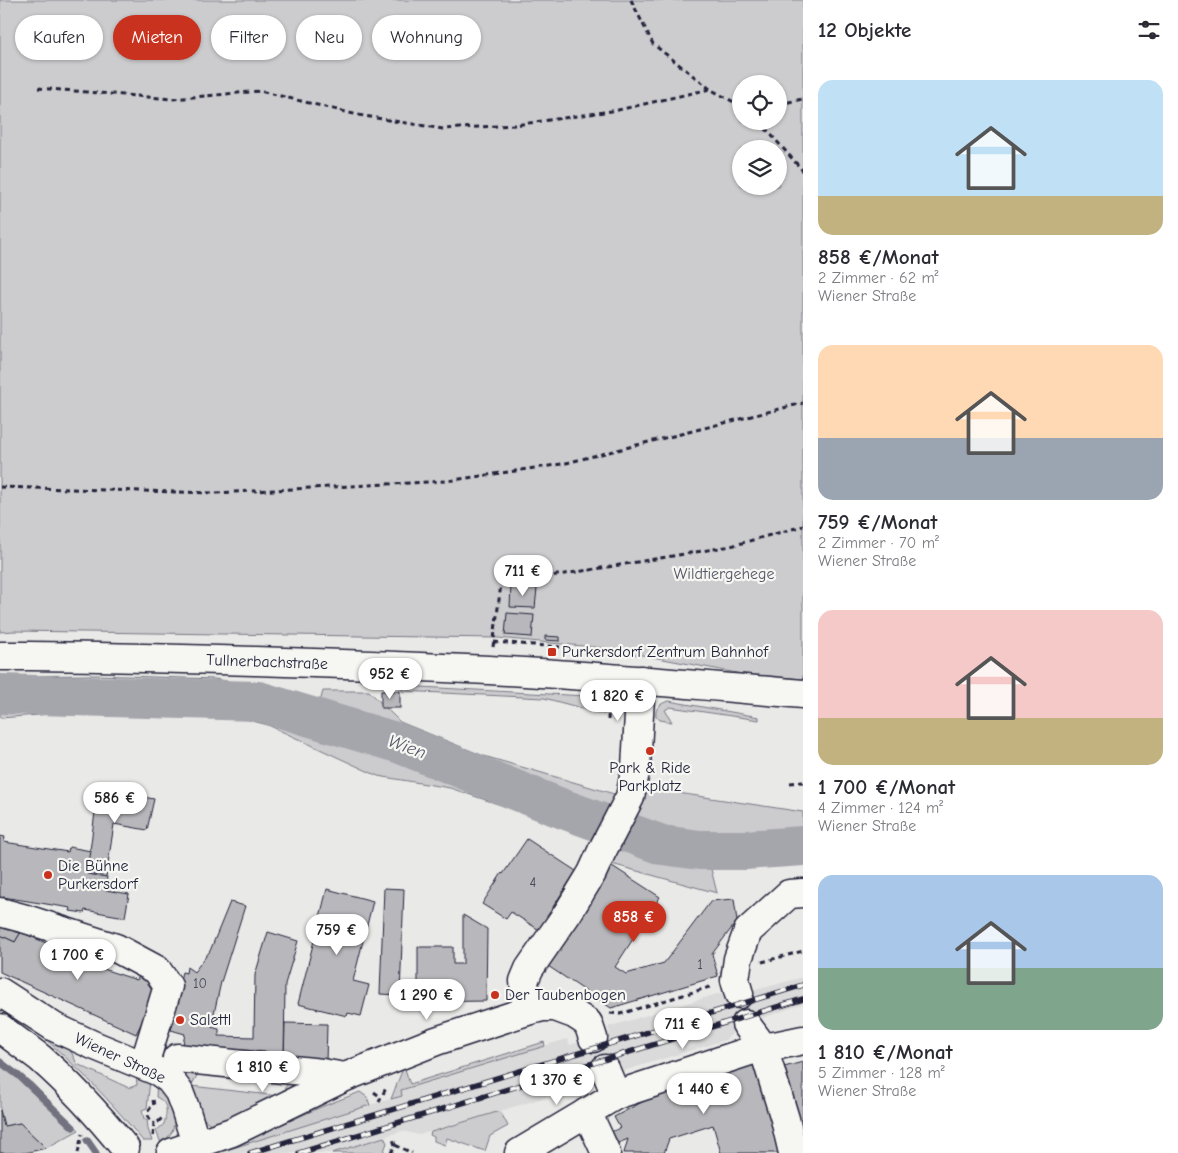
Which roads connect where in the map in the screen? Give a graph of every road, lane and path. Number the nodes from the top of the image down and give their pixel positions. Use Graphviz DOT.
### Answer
graph roads {
  1 [pos="631,0"];
  2 [pos="38,88"];
  3 [pos="710,89"];
  4 [pos="803,99"];
  5 [pos="732,101"];
  6 [pos="787,102"];
  7 [pos="767,130"];
  8 [pos="803,171"];
  9 [pos="803,403"];
  10 [pos="0,487"];
  11 [pos="803,526"];
  12 [pos="494,642"];
  13 [pos="560,647"];
  14 [pos="0,656"];
  15 [pos="490,670"];
  16 [pos="641,680"];
  17 [pos="803,694"];
  18 [pos="610,695"];
  19 [pos="608,720"];
  20 [pos="803,782"];
  21 [pos="790,783"];
  22 [pos="803,893"];
  23 [pos="0,912"];
  24 [pos="803,951"];
  25 [pos="737,981"];
  26 [pos="0,992"];
  27 [pos="527,1011"];
  28 [pos="608,1012"];
  29 [pos="746,1024"];
  30 [pos="0,1028"];
  31 [pos="593,1038"];
  32 [pos="803,1040"];
  33 [pos="765,1057"];
  34 [pos="177,1058"];
  35 [pos="144,1065"];
  36 [pos="605,1069"];
  37 [pos="345,1077"];
  38 [pos="384,1092"];
  39 [pos="377,1094"];
  40 [pos="616,1095"];
  41 [pos="381,1097"];
  42 [pos="379,1102"];
  43 [pos="587,1112"];
  44 [pos="164,1114"];
  45 [pos="83,1128"];
  46 [pos="393,1139"];
  47 [pos="196,1144"];
  48 [pos="395,1145"];
  49 [pos="162,1146"];
  50 [pos="124,1148"];
  51 [pos="78,1153"];
  52 [pos="391,1153"];
  53 [pos="412,1153"];
  54 [pos="518,1153"];
  55 [pos="606,1153"];
  56 [pos="793,1153"];
  1 -- 3 [label="path"];
  2 -- 3 [label="path"];
  3 -- 5 [label="path"];
  4 -- 6 [label="path"];
  7 -- 8 [label="path"];
  9 -- 10 [label="path"];
  11 -- 12 [label="path"];
  12 -- 13 [label="path"];
  12 -- 15 [label="path"];
  14 -- 15 [label="street, Tullnerbachstraße"];
  15 -- 16 [label="street, Tullnerbachstraße"];
  16 -- 17 [label="street, Tullnerbachstraße"];
  16 -- 27 [label="street"];
  18 -- 19 [label="path"];
  20 -- 21 [label="path"];
  22 -- 25 [label="street"];
  23 -- 35 [label="street"];
  24 -- 25 [label="path"];
  25 -- 28 [label="path"];
  26 -- 35 [label="street, Wiener Straße"];
  27 -- 31 [label="street"];
  27 -- 37 [label="street"];
  29 -- 33 [label="street"];
  30 -- 50 [label="street"];
  32 -- 33 [label="street"];
  33 -- 40 [label="street"];
  33 -- 56 [label="street"];
  34 -- 37 [label="street, Wiener Straße"];
  35 -- 47 [label="street, Wiener Straße"];
  36 -- 40 [label="street"];
  37 -- 47 [label="street"];
  38 -- 41 [label="path"];
  39 -- 41 [label="path"];
  40 -- 43 [label="street"];
  41 -- 42 [label="path"];
  43 -- 54 [label="street"];
  43 -- 55 [label="street"];
  44 -- 49 [label="path"];
  45 -- 51 [label="path"];
  46 -- 48 [label="path"];
  47 -- 49 [label="street"];
  48 -- 52 [label="path"];
  48 -- 53 [label="path"];
}
